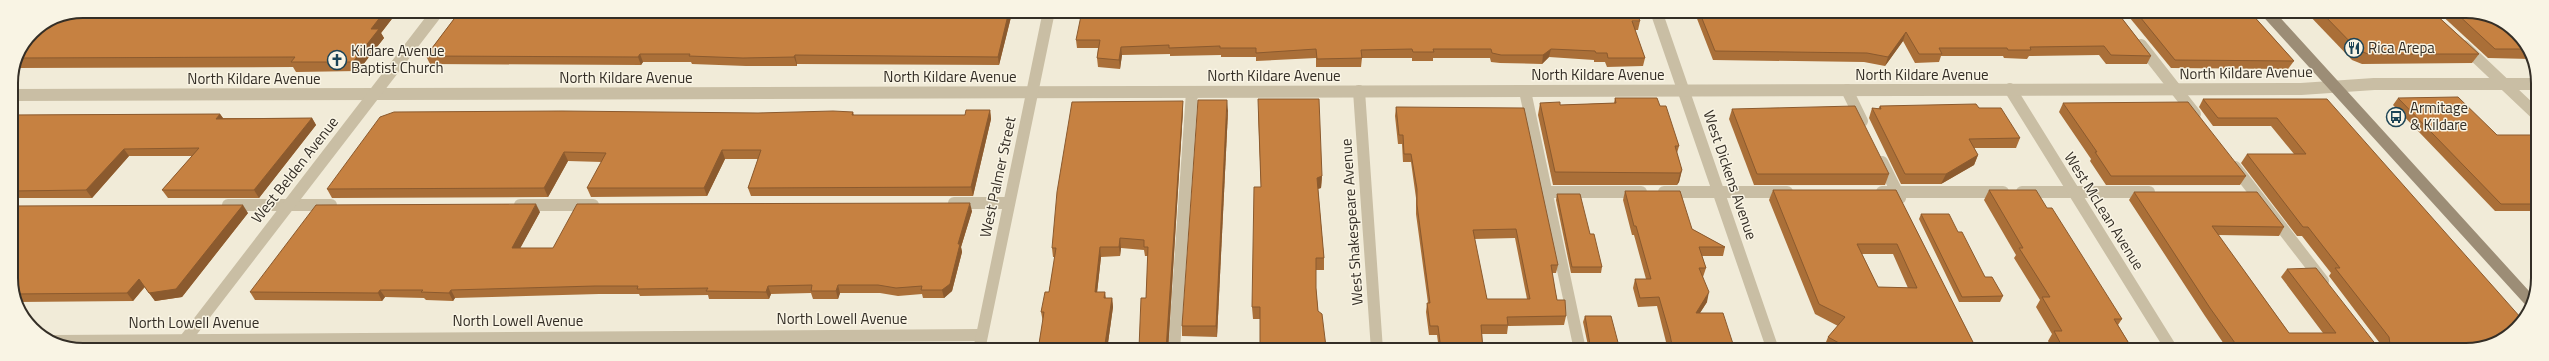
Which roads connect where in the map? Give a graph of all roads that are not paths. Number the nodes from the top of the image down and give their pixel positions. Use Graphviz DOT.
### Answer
graph roads {
  1 [pos="433,18"];
  2 [pos="1048,18"];
  3 [pos="1658,18"];
  4 [pos="2273,18"];
  5 [pos="2134,35"];
  6 [pos="2454,37"];
  7 [pos="2504,84"];
  8 [pos="2531,84"];
  9 [pos="2335,86"];
  10 [pos="2010,89"];
  11 [pos="2175,89"];
  12 [pos="1683,90"];
  13 [pos="1846,90"];
  14 [pos="1359,91"];
  15 [pos="1525,91"];
  16 [pos="1032,92"];
  17 [pos="1192,92"];
  18 [pos="374,94"];
  19 [pos="18,95"];
  20 [pos="2531,109"];
  21 [pos="2202,124"];
  22 [pos="1869,135"];
  23 [pos="1876,150"];
  24 [pos="2226,155"];
  25 [pos="1546,192"];
  26 [pos="1718,192"];
  27 [pos="1797,192"];
  28 [pos="1866,192"];
  29 [pos="1897,192"];
  30 [pos="2074,192"];
  31 [pos="2160,192"];
  32 [pos="2239,193"];
  33 [pos="2255,193"];
  34 [pos="943,203"];
  35 [pos="1009,203"];
  36 [pos="608,204"];
  37 [pos="289,205"];
  38 [pos="344,205"];
  39 [pos="504,205"];
  40 [pos="217,206"];
  41 [pos="1904,207"];
  42 [pos="2332,293"];
  43 [pos="2528,298"];
  44 [pos="981,336"];
  45 [pos="71,342"];
  46 [pos="118,343"];
  47 [pos="184,343"];
  48 [pos="360,343"];
  49 [pos="980,343"];
  50 [pos="1174,343"];
  51 [pos="1377,343"];
  52 [pos="1578,343"];
  53 [pos="1771,343"];
  54 [pos="2168,343"];
  1 -- 18 [label="street, West Belden Avenue"];
  2 -- 16 [label="street, West Palmer Street"];
  3 -- 12 [label="street, West Dickens Avenue"];
  4 -- 9 [label="main road"];
  5 -- 11 [label="street"];
  6 -- 7 [label="street"];
  7 -- 8 [label="street, North Kildare Avenue"];
  7 -- 9 [label="street, North Kildare Avenue"];
  7 -- 20 [label="street"];
  9 -- 11 [label="street, North Kildare Avenue"];
  9 -- 43 [label="main road"];
  10 -- 11 [label="street, North Kildare Avenue"];
  10 -- 13 [label="street, North Kildare Avenue"];
  10 -- 30 [label="street, West McLean Avenue"];
  11 -- 21 [label="street"];
  12 -- 13 [label="street, North Kildare Avenue"];
  12 -- 15 [label="street, North Kildare Avenue"];
  12 -- 26 [label="street, West Dickens Avenue"];
  13 -- 22 [label="street"];
  14 -- 15 [label="street, North Kildare Avenue"];
  14 -- 17 [label="street, North Kildare Avenue"];
  14 -- 51 [label="street, West Shakespeare Avenue"];
  15 -- 25 [label="street"];
  16 -- 17 [label="street, North Kildare Avenue"];
  16 -- 18 [label="street, North Kildare Avenue"];
  16 -- 35 [label="street, West Palmer Street"];
  17 -- 50 [label="street"];
  18 -- 19 [label="street, North Kildare Avenue"];
  18 -- 37 [label="street, West Belden Avenue"];
  23 -- 29 [label="street"];
  24 -- 33 [label="street"];
  25 -- 26 [label="street"];
  25 -- 52 [label="street"];
  26 -- 27 [label="street"];
  26 -- 53 [label="street, West Dickens Avenue"];
  28 -- 29 [label="street"];
  29 -- 30 [label="street"];
  29 -- 41 [label="street"];
  30 -- 31 [label="street"];
  30 -- 54 [label="street, West McLean Avenue"];
  32 -- 33 [label="street"];
  33 -- 42 [label="street"];
  34 -- 35 [label="street"];
  35 -- 44 [label="street, West Palmer Street"];
  36 -- 39 [label="street"];
  37 -- 38 [label="street"];
  37 -- 40 [label="street"];
  37 -- 47 [label="street, West Belden Avenue"];
  44 -- 48 [label="street, North Lowell Avenue"];
  44 -- 49 [label="street, West Palmer Street"];
  45 -- 46 [label="street, North Lowell Avenue"];
}
